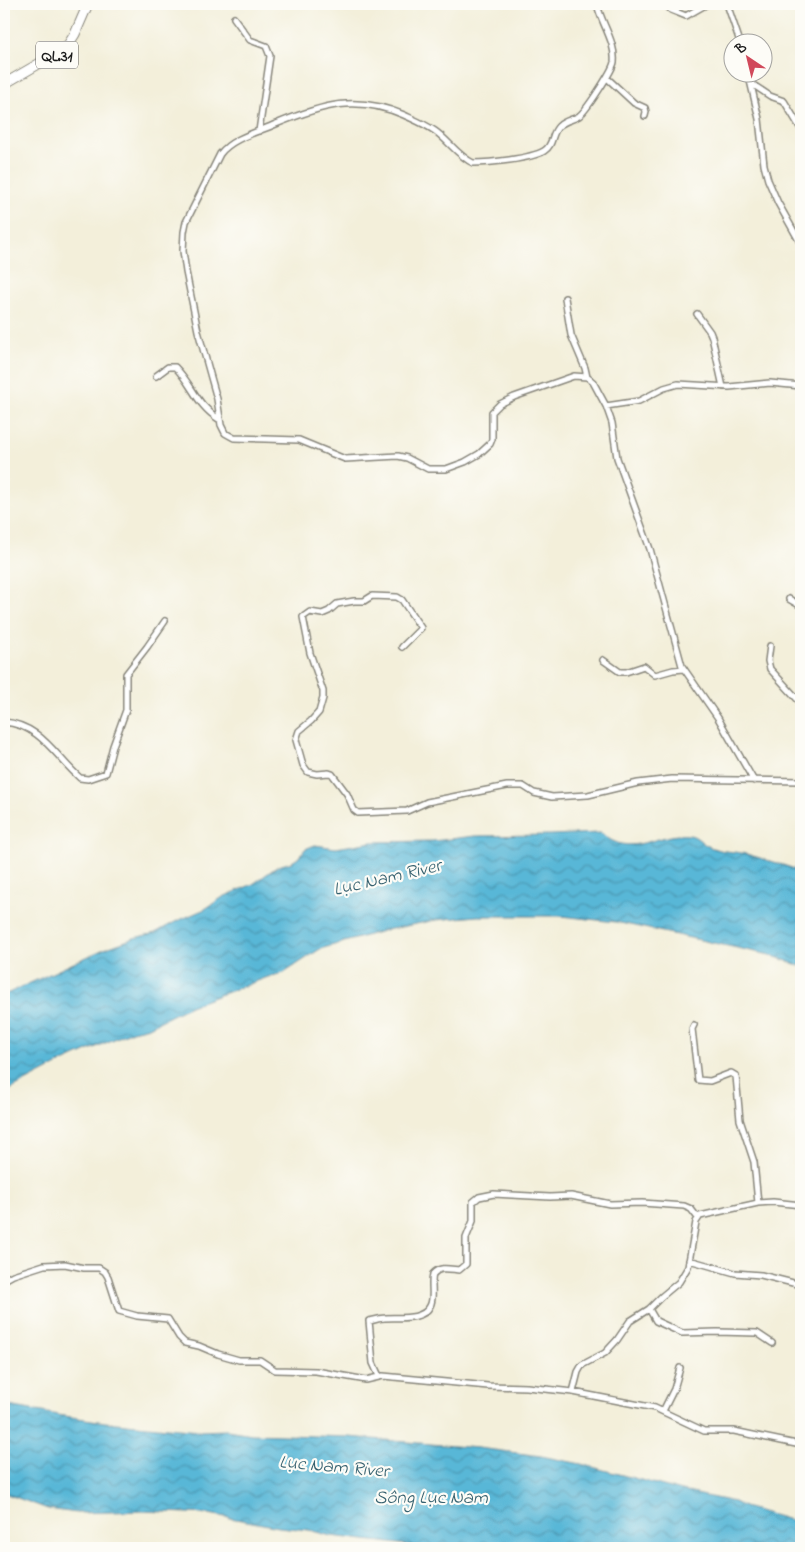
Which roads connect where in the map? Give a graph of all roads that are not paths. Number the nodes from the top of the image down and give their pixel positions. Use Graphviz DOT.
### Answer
graph roads {
  1 [pos="88,4"];
  2 [pos="597,4"];
  3 [pos="665,4"];
  4 [pos="707,4"];
  5 [pos="727,4"];
  6 [pos="234,18"];
  7 [pos="737,32"];
  8 [pos="607,78"];
  9 [pos="4,84"];
  10 [pos="752,84"];
  11 [pos="645,116"];
  12 [pos="801,129"];
  13 [pos="259,131"];
  14 [pos="801,244"];
  15 [pos="565,298"];
  16 [pos="697,314"];
  17 [pos="156,376"];
  18 [pos="587,377"];
  19 [pos="801,386"];
  20 [pos="723,387"];
  21 [pos="606,406"];
  22 [pos="220,420"];
  23 [pos="789,599"];
  24 [pos="801,606"];
  25 [pos="165,621"];
  26 [pos="770,646"];
  27 [pos="402,647"];
  28 [pos="603,660"];
  29 [pos="684,669"];
  30 [pos="801,703"];
  31 [pos="4,722"];
  32 [pos="754,781"];
  33 [pos="801,781"];
  34 [pos="694,1025"];
  35 [pos="758,1203"];
  36 [pos="801,1205"];
  37 [pos="698,1218"];
  38 [pos="689,1260"];
  39 [pos="4,1280"];
  40 [pos="801,1285"];
  41 [pos="649,1310"];
  42 [pos="772,1343"];
  43 [pos="680,1368"];
  44 [pos="379,1376"];
  45 [pos="573,1392"];
  46 [pos="663,1411"];
  47 [pos="801,1445"];
  1 -- 9 [label="highway, QL.31"];
  2 -- 8 [label="street"];
  3 -- 4 [label="street"];
  5 -- 7 [label="street"];
  6 -- 13 [label="street"];
  8 -- 11 [label="street"];
  8 -- 13 [label="street"];
  10 -- 12 [label="street"];
  10 -- 14 [label="street"];
  13 -- 22 [label="street"];
  15 -- 18 [label="street"];
  16 -- 20 [label="street"];
  17 -- 22 [label="street"];
  18 -- 21 [label="street"];
  18 -- 22 [label="street"];
  19 -- 20 [label="street"];
  20 -- 21 [label="street"];
  21 -- 29 [label="street"];
  23 -- 24 [label="street"];
  25 -- 31 [label="street"];
  26 -- 30 [label="street"];
  27 -- 32 [label="street"];
  28 -- 29 [label="street"];
  29 -- 32 [label="street"];
  32 -- 33 [label="street"];
  34 -- 35 [label="street"];
  35 -- 36 [label="street"];
  35 -- 37 [label="street"];
  37 -- 38 [label="street"];
  37 -- 44 [label="street"];
  38 -- 40 [label="street"];
  38 -- 41 [label="street"];
  39 -- 44 [label="street"];
  41 -- 42 [label="street"];
  41 -- 45 [label="street"];
  43 -- 46 [label="street"];
  44 -- 45 [label="street"];
  45 -- 46 [label="street"];
  46 -- 47 [label="street"];
}
